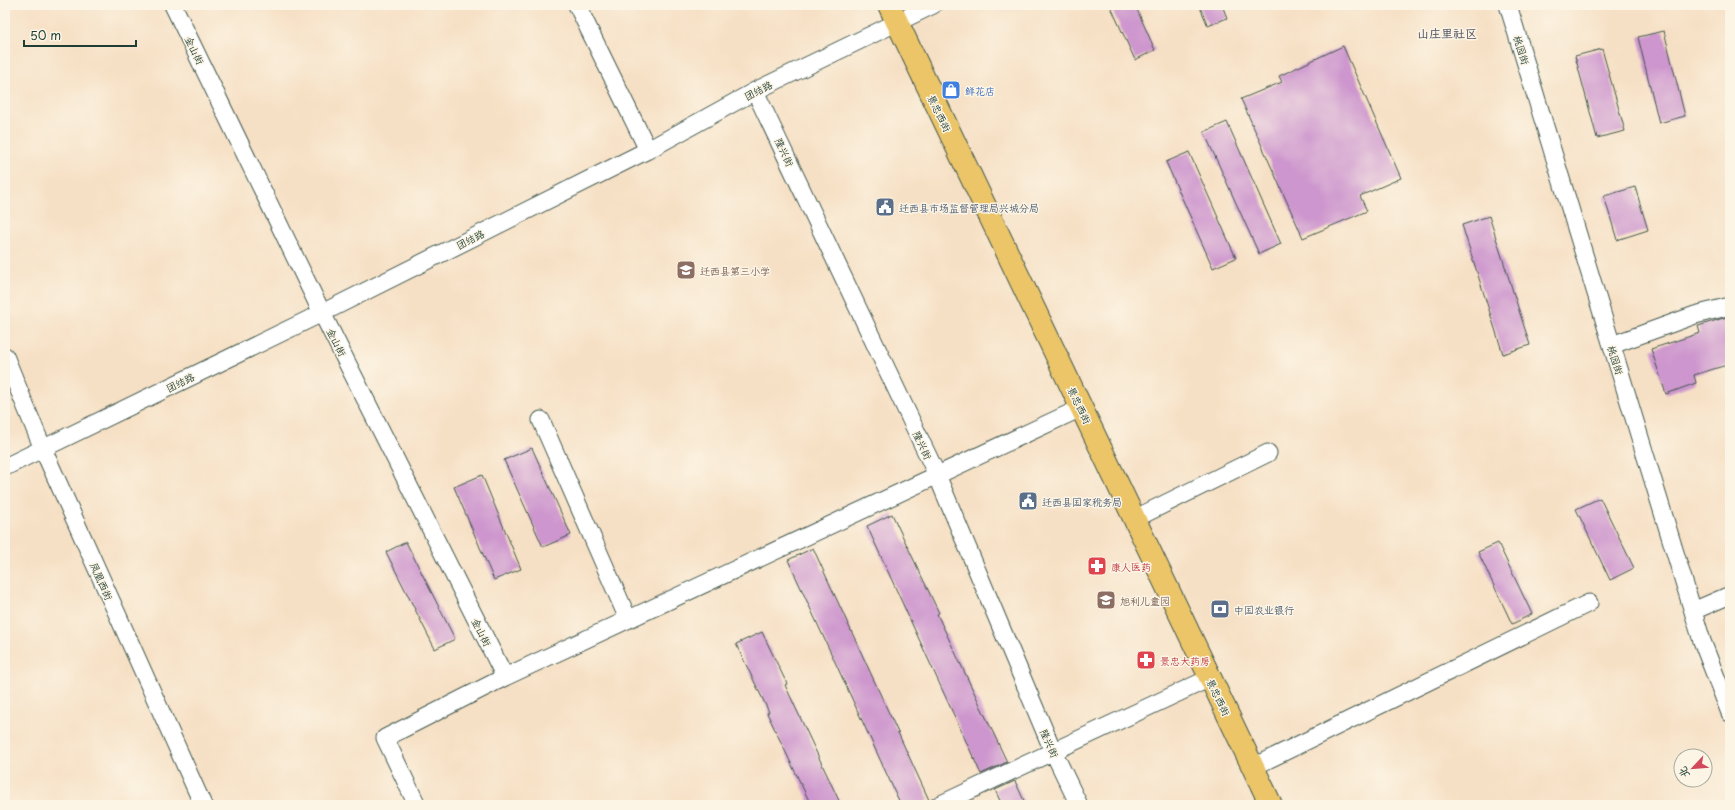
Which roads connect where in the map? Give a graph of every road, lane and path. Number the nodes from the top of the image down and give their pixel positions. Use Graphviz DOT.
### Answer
graph roads {
  1 [pos="173,5"];
  2 [pos="577,5"];
  3 [pos="933,5"];
  4 [pos="1508,5"];
  5 [pos="893,13"];
  6 [pos="755,91"];
  7 [pos="648,150"];
  8 [pos="1730,306"];
  9 [pos="322,313"];
  10 [pos="1612,345"];
  11 [pos="5,356"];
  12 [pos="1081,408"];
  13 [pos="541,420"];
  14 [pos="43,449"];
  15 [pos="1268,453"];
  16 [pos="5,467"];
  17 [pos="937,475"];
  18 [pos="1134,519"];
  19 [pos="1730,595"];
  20 [pos="1589,603"];
  21 [pos="1692,611"];
  22 [pos="628,619"];
  23 [pos="505,677"];
  24 [pos="1210,678"];
  25 [pos="1730,713"];
  26 [pos="1053,751"];
  27 [pos="1253,767"];
  28 [pos="203,805"];
  29 [pos="416,805"];
  30 [pos="939,805"];
  31 [pos="1079,805"];
  32 [pos="1271,805"];
  1 -- 9 [label="street, 金山街"];
  2 -- 7 [label="street"];
  3 -- 5 [label="street, 团结路"];
  4 -- 10 [label="street, 桃园街"];
  5 -- 6 [label="street, 团结路"];
  5 -- 12 [label="main road, 景忠西街"];
  6 -- 7 [label="street, 团结路"];
  6 -- 17 [label="street, 隆兴街"];
  7 -- 9 [label="street, 团结路"];
  8 -- 10 [label="street"];
  9 -- 14 [label="street, 团结路"];
  9 -- 23 [label="street, 金山街"];
  10 -- 21 [label="street, 桃园街"];
  11 -- 14 [label="street, 凤凰西街"];
  12 -- 17 [label="street"];
  12 -- 18 [label="main road, 景忠西街"];
  13 -- 22 [label="street"];
  14 -- 16 [label="street, 团结路"];
  14 -- 28 [label="street, 凤凰西街"];
  15 -- 18 [label="street"];
  17 -- 22 [label="street"];
  17 -- 26 [label="street, 隆兴街"];
  18 -- 24 [label="main road, 景忠西街"];
  19 -- 21 [label="street"];
  20 -- 27 [label="street"];
  21 -- 25 [label="street, 桃园街"];
  22 -- 23 [label="street"];
  23 -- 29 [label="street"];
  24 -- 26 [label="street"];
  24 -- 27 [label="main road, 景忠西街"];
  26 -- 30 [label="street"];
  26 -- 31 [label="street, 隆兴街"];
  27 -- 32 [label="main road, 景忠西街"];
}
